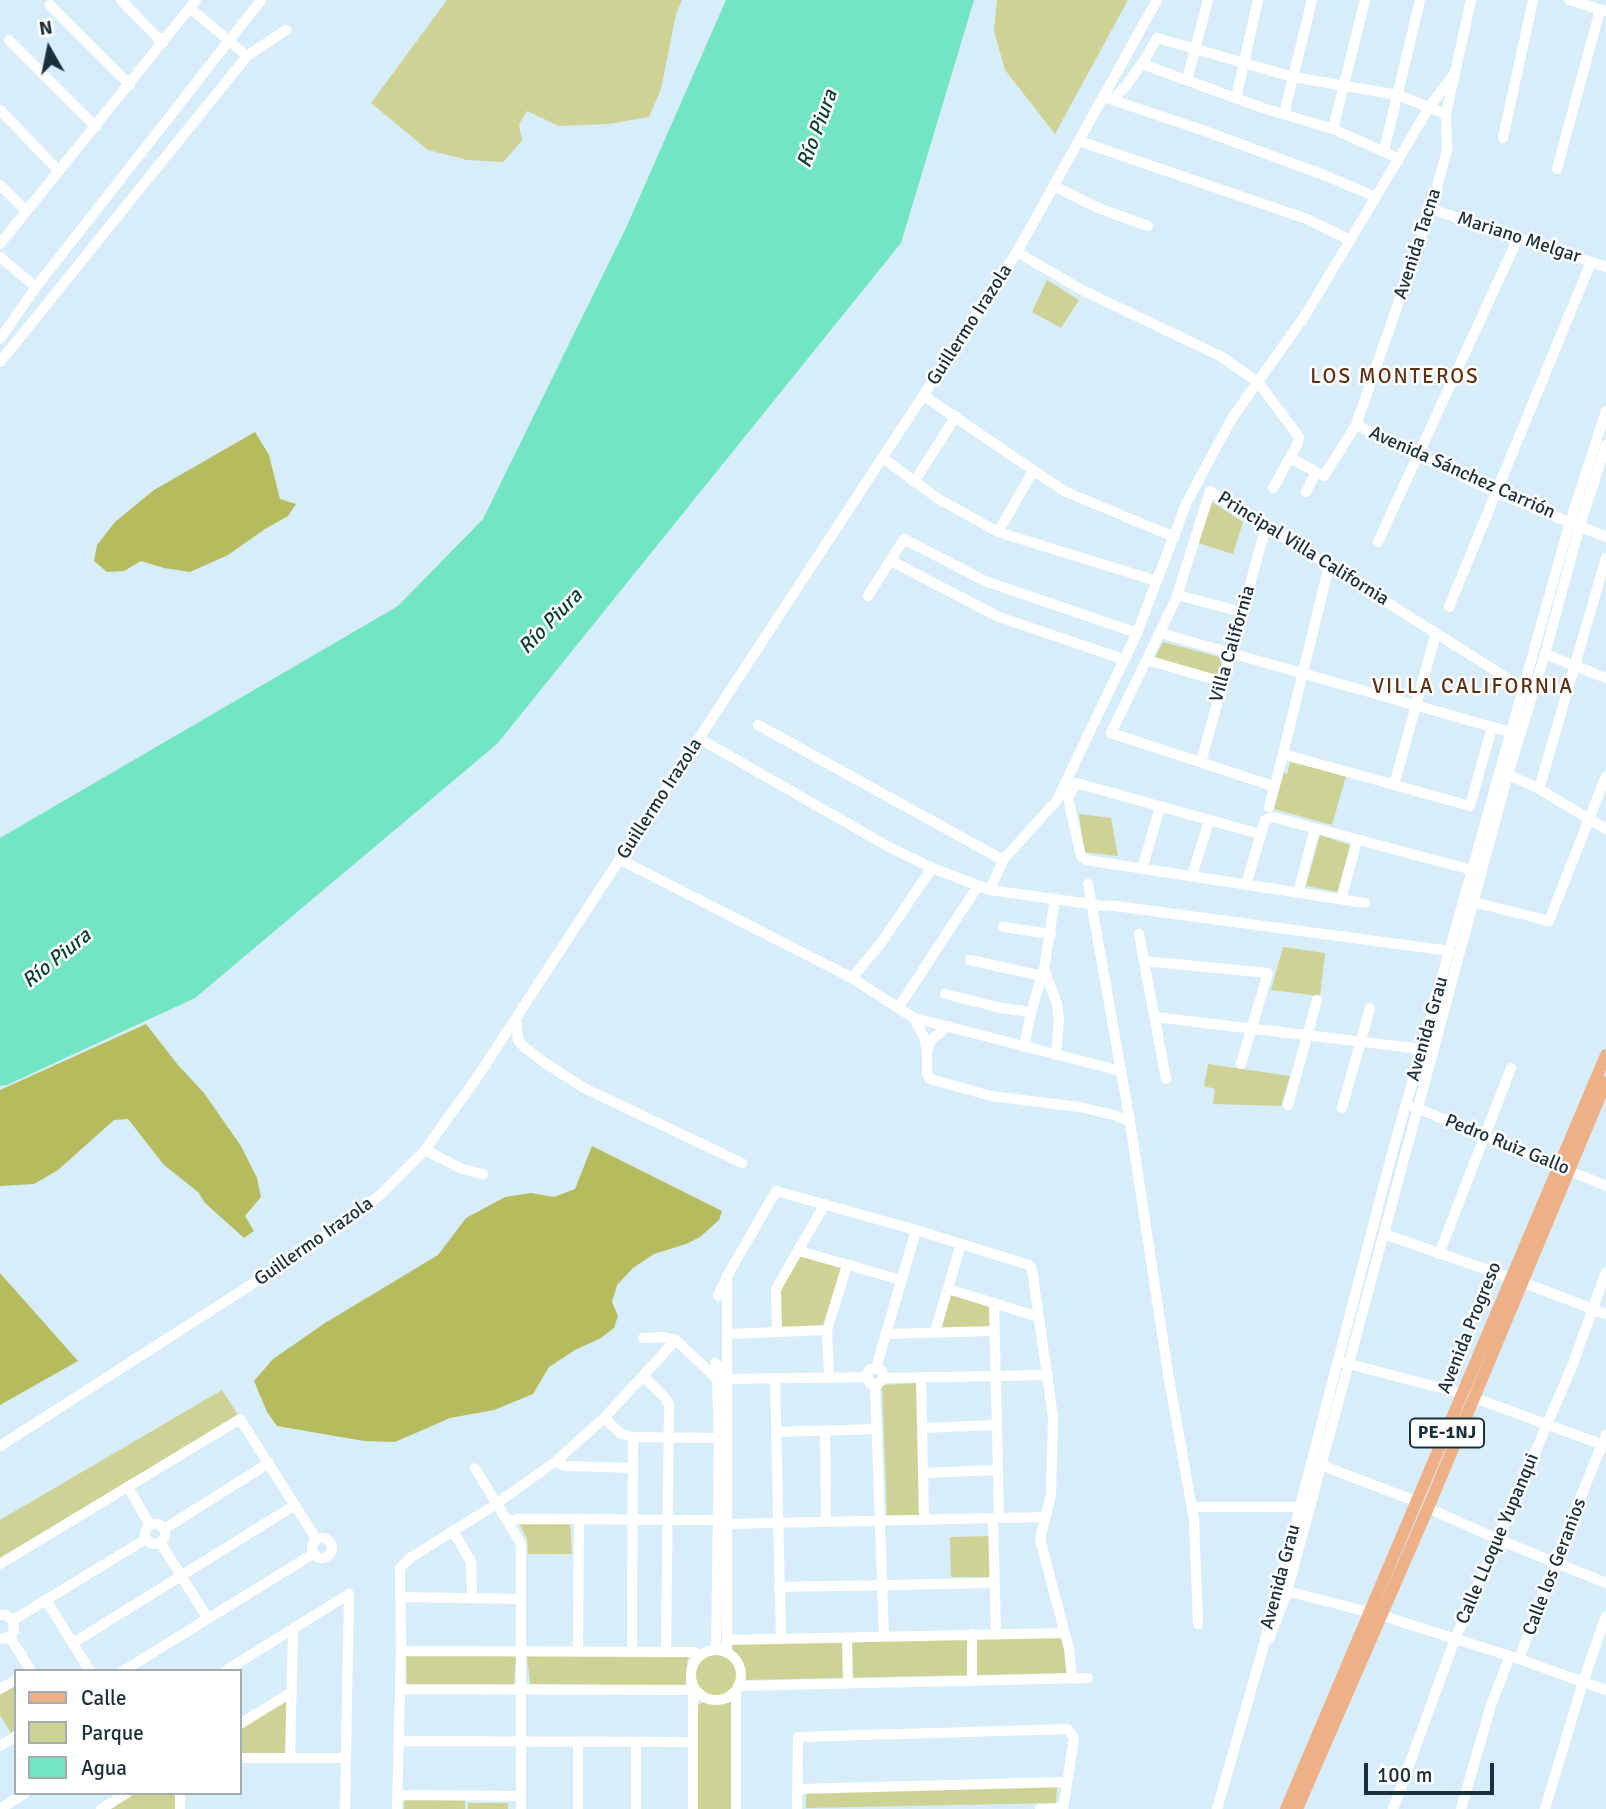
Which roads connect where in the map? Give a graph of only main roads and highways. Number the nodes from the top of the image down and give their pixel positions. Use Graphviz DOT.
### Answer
graph roads {
  1 [pos="1606,1055"];
  2 [pos="1606,1082"];
  3 [pos="1563,1168"];
  4 [pos="1375,1614"];
  5 [pos="1286,1809"];
  6 [pos="1297,1809"];
  1 -- 3 [label="main road, Avenida Progreso / PE-1NJ"];
  2 -- 3 [label="main road, Avenida Progreso / PE-1NJ"];
  3 -- 4 [label="main road, Avenida Progreso / PE-1NJ"];
  4 -- 5 [label="main road, Avenida Progreso / PE-1NJ"];
  4 -- 6 [label="main road, Avenida Progreso / PE-1NJ"];
}
